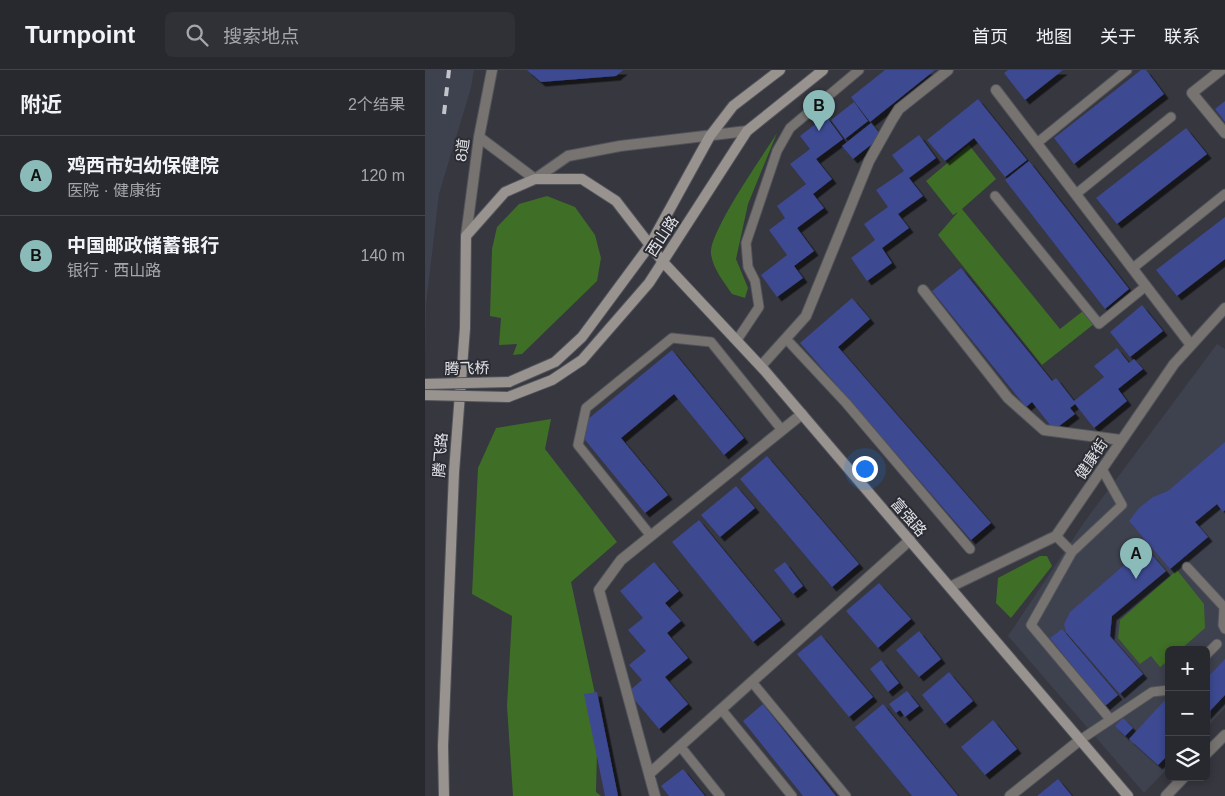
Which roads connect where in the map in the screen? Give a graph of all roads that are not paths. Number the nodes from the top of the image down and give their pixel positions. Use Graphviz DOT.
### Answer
graph roads {
  1 [pos="492,70"];
  2 [pos="780,70"];
  3 [pos="823,70"];
  4 [pos="859,70"];
  5 [pos="948,70"];
  6 [pos="1127,70"];
  7 [pos="1221,70"];
  8 [pos="996,90"];
  9 [pos="1171,117"];
  10 [pos="747,131"];
  11 [pos="1225,133"];
  12 [pos="710,136"];
  13 [pos="479,137"];
  14 [pos="1037,143"];
  15 [pos="535,179"];
  16 [pos="1076,194"];
  17 [pos="1225,194"];
  18 [pos="995,196"];
  19 [pos="465,236"];
  20 [pos="650,245"];
  21 [pos="663,262"];
  22 [pos="1133,268"];
  23 [pos="1146,286"];
  24 [pos="923,290"];
  25 [pos="1223,313"];
  26 [pos="737,340"];
  27 [pos="790,342"];
  28 [pos="1191,345"];
  29 [pos="761,366"];
  30 [pos="509,382"];
  31 [pos="425,384"];
  32 [pos="425,395"];
  33 [pos="508,397"];
  34 [pos="802,414"];
  35 [pos="782,430"];
  36 [pos="1121,440"];
  37 [pos="1101,470"];
  38 [pos="651,536"];
  39 [pos="1056,536"];
  40 [pos="910,540"];
  41 [pos="970,549"];
  42 [pos="1072,552"];
  43 [pos="1187,567"];
  44 [pos="950,587"];
  45 [pos="1224,606"];
  46 [pos="1225,629"];
  47 [pos="1217,644"];
  48 [pos="1210,652"];
  49 [pos="752,682"];
  50 [pos="1165,690"];
  51 [pos="721,709"];
  52 [pos="1110,719"];
  53 [pos="1225,735"];
  54 [pos="1080,740"];
  55 [pos="680,746"];
  56 [pos="1210,750"];
  57 [pos="649,774"];
  58 [pos="1180,781"];
  59 [pos="444,796"];
  60 [pos="655,796"];
  61 [pos="720,796"];
  62 [pos="792,796"];
  63 [pos="846,796"];
  64 [pos="1010,796"];
  65 [pos="1128,796"];
  66 [pos="1166,796"];
  1 -- 13 [label="street, 8道"];
  2 -- 12 [label="street, 西山路"];
  3 -- 10 [label="street, 西山路"];
  4 -- 26 [label="lane"];
  5 -- 29 [label="street"];
  6 -- 14 [label="lane"];
  7 -- 11 [label="street"];
  8 -- 14 [label="street"];
  9 -- 16 [label="lane"];
  10 -- 12 [label="street"];
  10 -- 21 [label="street, 西山路"];
  12 -- 15 [label="street"];
  12 -- 20 [label="street, 西山路"];
  13 -- 15 [label="street"];
  13 -- 19 [label="street, 8道"];
  14 -- 16 [label="street"];
  15 -- 19 [label="street"];
  15 -- 20 [label="street, 富强路"];
  16 -- 22 [label="street"];
  17 -- 22 [label="lane"];
  18 -- 23 [label="lane"];
  19 -- 59 [label="street, 腾飞路"];
  20 -- 21 [label="street, 富强路"];
  20 -- 30 [label="street, 西山路"];
  21 -- 26 [label="street, 富强路"];
  21 -- 33 [label="street, 西山路"];
  22 -- 23 [label="street"];
  23 -- 28 [label="street"];
  24 -- 36 [label="street"];
  25 -- 28 [label="street, 健康街"];
  26 -- 29 [label="street, 富强路"];
  27 -- 41 [label="lane"];
  28 -- 36 [label="street, 健康街"];
  29 -- 34 [label="street, 富强路"];
  30 -- 31 [label="street, 腾飞桥, bridge"];
  32 -- 33 [label="street, 腾飞桥, bridge"];
  34 -- 35 [label="street"];
  34 -- 40 [label="street, 富强路"];
  35 -- 38 [label="street"];
  35 -- 38 [label="lane"];
  36 -- 37 [label="street, 健康街"];
  37 -- 39 [label="street, 健康街"];
  37 -- 42 [label="lane"];
  38 -- 57 [label="street"];
  39 -- 42 [label="lane"];
  39 -- 44 [label="street"];
  40 -- 44 [label="street, 富强路"];
  40 -- 49 [label="street"];
  42 -- 52 [label="lane"];
  43 -- 45 [label="lane"];
  44 -- 54 [label="street, 富强路"];
  45 -- 46 [label="lane"];
  47 -- 48 [label="lane"];
  49 -- 51 [label="street"];
  49 -- 63 [label="lane"];
  50 -- 52 [label="lane"];
  51 -- 55 [label="street"];
  51 -- 62 [label="lane"];
  52 -- 54 [label="lane"];
  53 -- 56 [label="street"];
  54 -- 64 [label="street"];
  54 -- 65 [label="street, 富强路"];
  55 -- 57 [label="street"];
  55 -- 61 [label="lane"];
  57 -- 60 [label="street"];
  58 -- 66 [label="street"];
}
